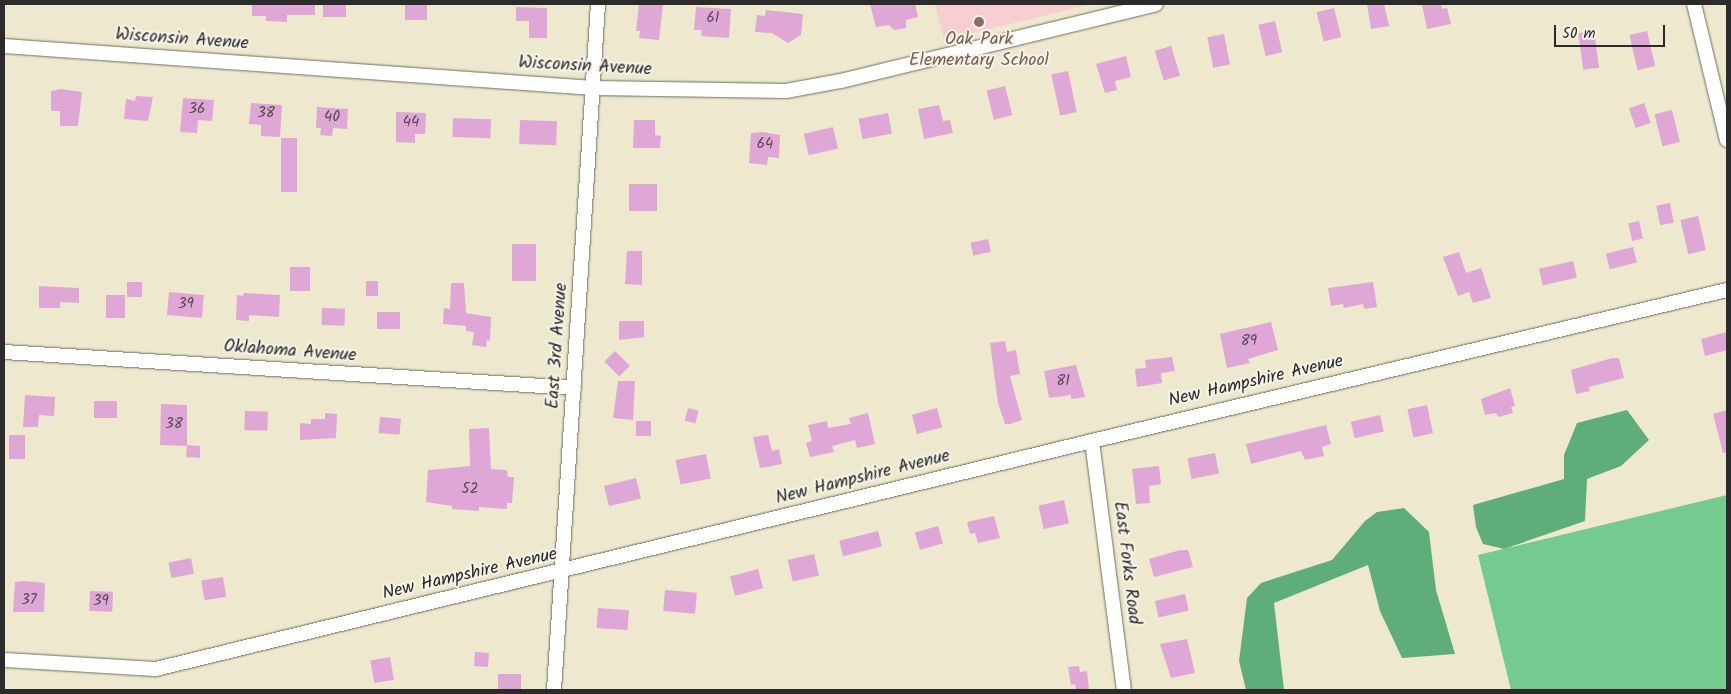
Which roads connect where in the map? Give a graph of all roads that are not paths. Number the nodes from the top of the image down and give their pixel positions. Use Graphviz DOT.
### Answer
graph roads {
  1 [pos="598,4"];
  2 [pos="1156,4"];
  3 [pos="1694,4"];
  4 [pos="4,46"];
  5 [pos="1727,77"];
  6 [pos="1713,81"];
  7 [pos="594,88"];
  8 [pos="1727,140"];
  9 [pos="1727,290"];
  10 [pos="4,352"];
  11 [pos="574,388"];
  12 [pos="1092,441"];
  13 [pos="562,573"];
  14 [pos="4,660"];
  15 [pos="554,690"];
  16 [pos="1124,690"];
  1 -- 7 [label="street, East 3rd Avenue"];
  2 -- 7 [label="street, Wisconsin Avenue"];
  3 -- 6 [label="street"];
  4 -- 7 [label="street, Wisconsin Avenue"];
  5 -- 6 [label="street"];
  6 -- 8 [label="street"];
  7 -- 11 [label="street, East 3rd Avenue"];
  9 -- 12 [label="street, New Hampshire Avenue"];
  10 -- 11 [label="street, Oklahoma Avenue"];
  11 -- 13 [label="street, East 3rd Avenue"];
  12 -- 13 [label="street, New Hampshire Avenue"];
  12 -- 16 [label="street, East Forks Road"];
  13 -- 14 [label="street, New Hampshire Avenue"];
  13 -- 15 [label="street, East 3rd Avenue"];
}
